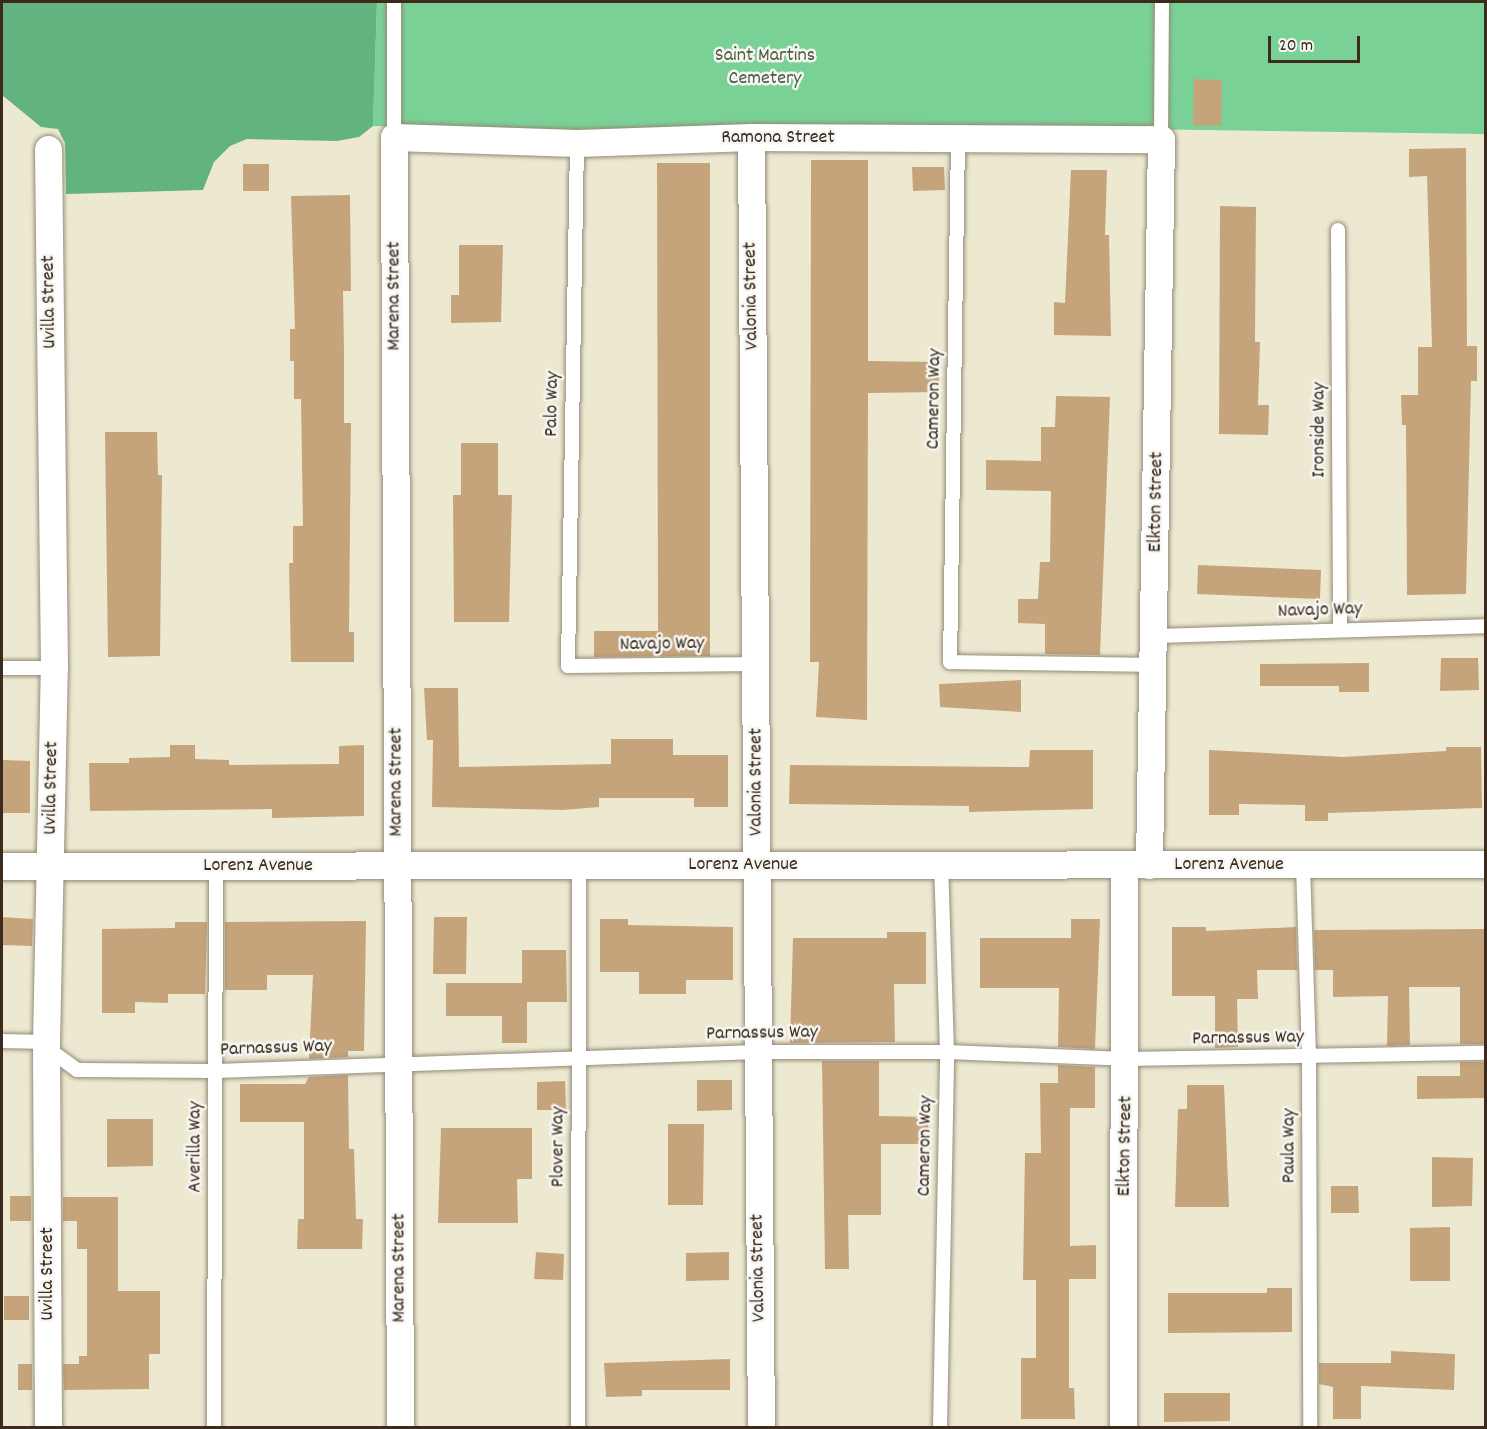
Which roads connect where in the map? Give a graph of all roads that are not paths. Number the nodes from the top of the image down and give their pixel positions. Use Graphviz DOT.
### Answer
graph roads {
  1 [pos="394,2"];
  2 [pos="1162,2"];
  3 [pos="394,137"];
  4 [pos="751,137"];
  5 [pos="958,138"];
  6 [pos="1161,139"];
  7 [pos="577,143"];
  8 [pos="48,149"];
  9 [pos="1338,230"];
  10 [pos="1485,626"];
  11 [pos="1340,630"];
  12 [pos="1155,636"];
  13 [pos="757,664"];
  14 [pos="1154,665"];
  15 [pos="568,666"];
  16 [pos="2,668"];
  17 [pos="54,668"];
  18 [pos="1485,864"];
  19 [pos="757,865"];
  20 [pos="941,865"];
  21 [pos="1137,865"];
  22 [pos="1303,865"];
  23 [pos="2,866"];
  24 [pos="50,866"];
  25 [pos="216,866"];
  26 [pos="579,866"];
  27 [pos="397,868"];
  28 [pos="2,1041"];
  29 [pos="47,1045"];
  30 [pos="757,1052"];
  31 [pos="947,1052"];
  32 [pos="1485,1053"];
  33 [pos="1309,1058"];
  34 [pos="578,1059"];
  35 [pos="1126,1059"];
  36 [pos="400,1063"];
  37 [pos="216,1071"];
  38 [pos="48,1428"];
  39 [pos="214,1428"];
  40 [pos="400,1428"];
  41 [pos="578,1428"];
  42 [pos="761,1428"];
  43 [pos="940,1428"];
  44 [pos="1123,1428"];
  45 [pos="1310,1428"];
  1 -- 3 [label="lane"];
  2 -- 6 [label="lane"];
  3 -- 7 [label="street, Ramona Street"];
  3 -- 27 [label="street, Marena Street"];
  4 -- 5 [label="street, Ramona Street"];
  4 -- 7 [label="street, Ramona Street"];
  4 -- 13 [label="street, Valonia Street"];
  5 -- 6 [label="street, Ramona Street"];
  5 -- 14 [label="lane, Cameron Way"];
  6 -- 12 [label="street, Elkton Street"];
  7 -- 15 [label="lane, Palo Way"];
  8 -- 17 [label="street, Uvilla Street"];
  9 -- 11 [label="lane, Ironside Way"];
  10 -- 11 [label="lane, Navajo Way"];
  11 -- 12 [label="lane, Navajo Way"];
  12 -- 14 [label="street, Elkton Street"];
  13 -- 15 [label="lane, Navajo Way"];
  13 -- 19 [label="street, Valonia Street"];
  14 -- 21 [label="street, Elkton Street"];
  16 -- 17 [label="lane"];
  17 -- 24 [label="street, Uvilla Street"];
  18 -- 22 [label="street, Lorenz Avenue"];
  19 -- 20 [label="street, Lorenz Avenue"];
  19 -- 26 [label="street, Lorenz Avenue"];
  19 -- 30 [label="street, Valonia Street"];
  20 -- 21 [label="street, Lorenz Avenue"];
  20 -- 31 [label="lane, Cameron Way"];
  21 -- 22 [label="street, Lorenz Avenue"];
  21 -- 35 [label="street, Elkton Street"];
  22 -- 33 [label="lane, Paula Way"];
  23 -- 24 [label="street, Lorenz Avenue"];
  24 -- 25 [label="street, Lorenz Avenue"];
  24 -- 29 [label="street, Uvilla Street"];
  25 -- 27 [label="street, Lorenz Avenue"];
  25 -- 37 [label="lane, Averilla Way"];
  26 -- 27 [label="street, Lorenz Avenue"];
  26 -- 34 [label="lane, Plover Way"];
  27 -- 36 [label="street, Marena Street"];
  28 -- 29 [label="lane"];
  29 -- 37 [label="lane, Parnassus Way"];
  29 -- 38 [label="street, Uvilla Street"];
  30 -- 31 [label="lane, Parnassus Way"];
  30 -- 34 [label="lane, Parnassus Way"];
  30 -- 42 [label="street, Valonia Street"];
  31 -- 35 [label="lane, Parnassus Way"];
  31 -- 43 [label="lane, Cameron Way"];
  32 -- 33 [label="lane, Parnassus Way"];
  33 -- 35 [label="lane, Parnassus Way"];
  33 -- 45 [label="lane, Paula Way"];
  34 -- 36 [label="lane, Parnassus Way"];
  34 -- 41 [label="lane, Plover Way"];
  35 -- 44 [label="street, Elkton Street"];
  36 -- 37 [label="lane, Parnassus Way"];
  36 -- 40 [label="street, Marena Street"];
  37 -- 39 [label="lane, Averilla Way"];
}
